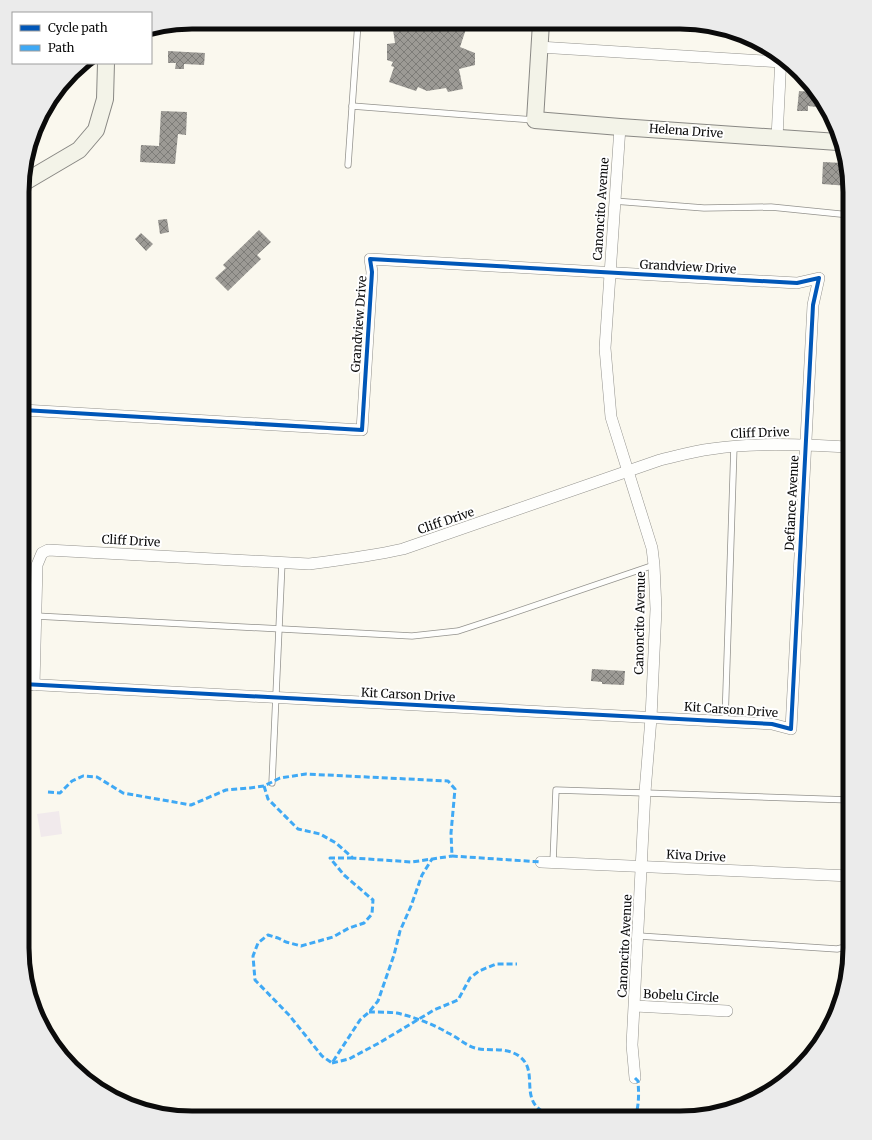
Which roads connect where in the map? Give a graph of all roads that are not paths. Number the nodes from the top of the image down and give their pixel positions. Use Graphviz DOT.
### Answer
graph roads {
  1 [pos="358,29"];
  2 [pos="540,29"];
  3 [pos="539,47"];
  4 [pos="775,60"];
  5 [pos="106,64"];
  6 [pos="783,65"];
  7 [pos="352,106"];
  8 [pos="535,120"];
  9 [pos="620,127"];
  10 [pos="777,138"];
  11 [pos="835,142"];
  12 [pos="348,165"];
  13 [pos="29,180"];
  14 [pos="614,201"];
  15 [pos="843,214"];
  16 [pos="609,273"];
  17 [pos="819,278"];
  18 [pos="29,410"];
  19 [pos="805,445"];
  20 [pos="734,446"];
  21 [pos="843,447"];
  22 [pos="629,472"];
  23 [pos="282,562"];
  24 [pos="654,564"];
  25 [pos="36,616"];
  26 [pos="279,628"];
  27 [pos="29,676"];
  28 [pos="29,685"];
  29 [pos="276,698"];
  30 [pos="651,718"];
  31 [pos="725,722"];
  32 [pos="791,729"];
  33 [pos="272,783"];
  34 [pos="645,792"];
  35 [pos="843,800"];
  36 [pos="540,862"];
  37 [pos="553,862"];
  38 [pos="642,866"];
  39 [pos="843,876"];
  40 [pos="638,936"];
  41 [pos="843,948"];
  42 [pos="635,1006"];
  43 [pos="727,1011"];
  44 [pos="635,1078"];
  1 -- 7 [label="lane"];
  2 -- 3 [label="main road"];
  3 -- 4 [label="street"];
  3 -- 8 [label="main road"];
  5 -- 13 [label="main road"];
  6 -- 10 [label="street"];
  7 -- 8 [label="lane"];
  7 -- 12 [label="lane"];
  8 -- 9 [label="main road, Helena Drive"];
  9 -- 10 [label="main road, Helena Drive"];
  9 -- 14 [label="street, Canoncito Avenue"];
  10 -- 11 [label="main road, Helena Drive"];
  14 -- 15 [label="lane"];
  14 -- 16 [label="street, Canoncito Avenue"];
  16 -- 17 [label="street, Grandview Drive"];
  16 -- 18 [label="street, Grandview Drive"];
  16 -- 22 [label="street, Canoncito Avenue"];
  17 -- 19 [label="street, Defiance Avenue"];
  19 -- 20 [label="street, Cliff Drive"];
  19 -- 21 [label="street, Cliff Drive"];
  19 -- 32 [label="street, Defiance Avenue"];
  20 -- 22 [label="street, Cliff Drive"];
  20 -- 31 [label="lane"];
  22 -- 23 [label="street, Cliff Drive"];
  22 -- 24 [label="street, Canoncito Avenue"];
  23 -- 25 [label="street, Cliff Drive"];
  23 -- 26 [label="lane"];
  24 -- 26 [label="lane"];
  24 -- 30 [label="street, Canoncito Avenue"];
  25 -- 26 [label="lane"];
  25 -- 27 [label="street"];
  26 -- 29 [label="lane"];
  28 -- 29 [label="street, Kit Carson Drive"];
  29 -- 30 [label="street, Kit Carson Drive"];
  29 -- 33 [label="lane"];
  30 -- 31 [label="street, Kit Carson Drive"];
  30 -- 34 [label="street, Canoncito Avenue"];
  31 -- 32 [label="street, Kit Carson Drive"];
  34 -- 35 [label="lane"];
  34 -- 37 [label="lane"];
  34 -- 38 [label="street, Canoncito Avenue"];
  36 -- 37 [label="street, Kiva Drive"];
  37 -- 38 [label="street, Kiva Drive"];
  38 -- 39 [label="street, Kiva Drive"];
  38 -- 40 [label="street, Canoncito Avenue"];
  40 -- 41 [label="lane"];
  40 -- 42 [label="street, Canoncito Avenue"];
  42 -- 43 [label="street, Bobelu Circle"];
  42 -- 44 [label="street, Canoncito Avenue"];
}
